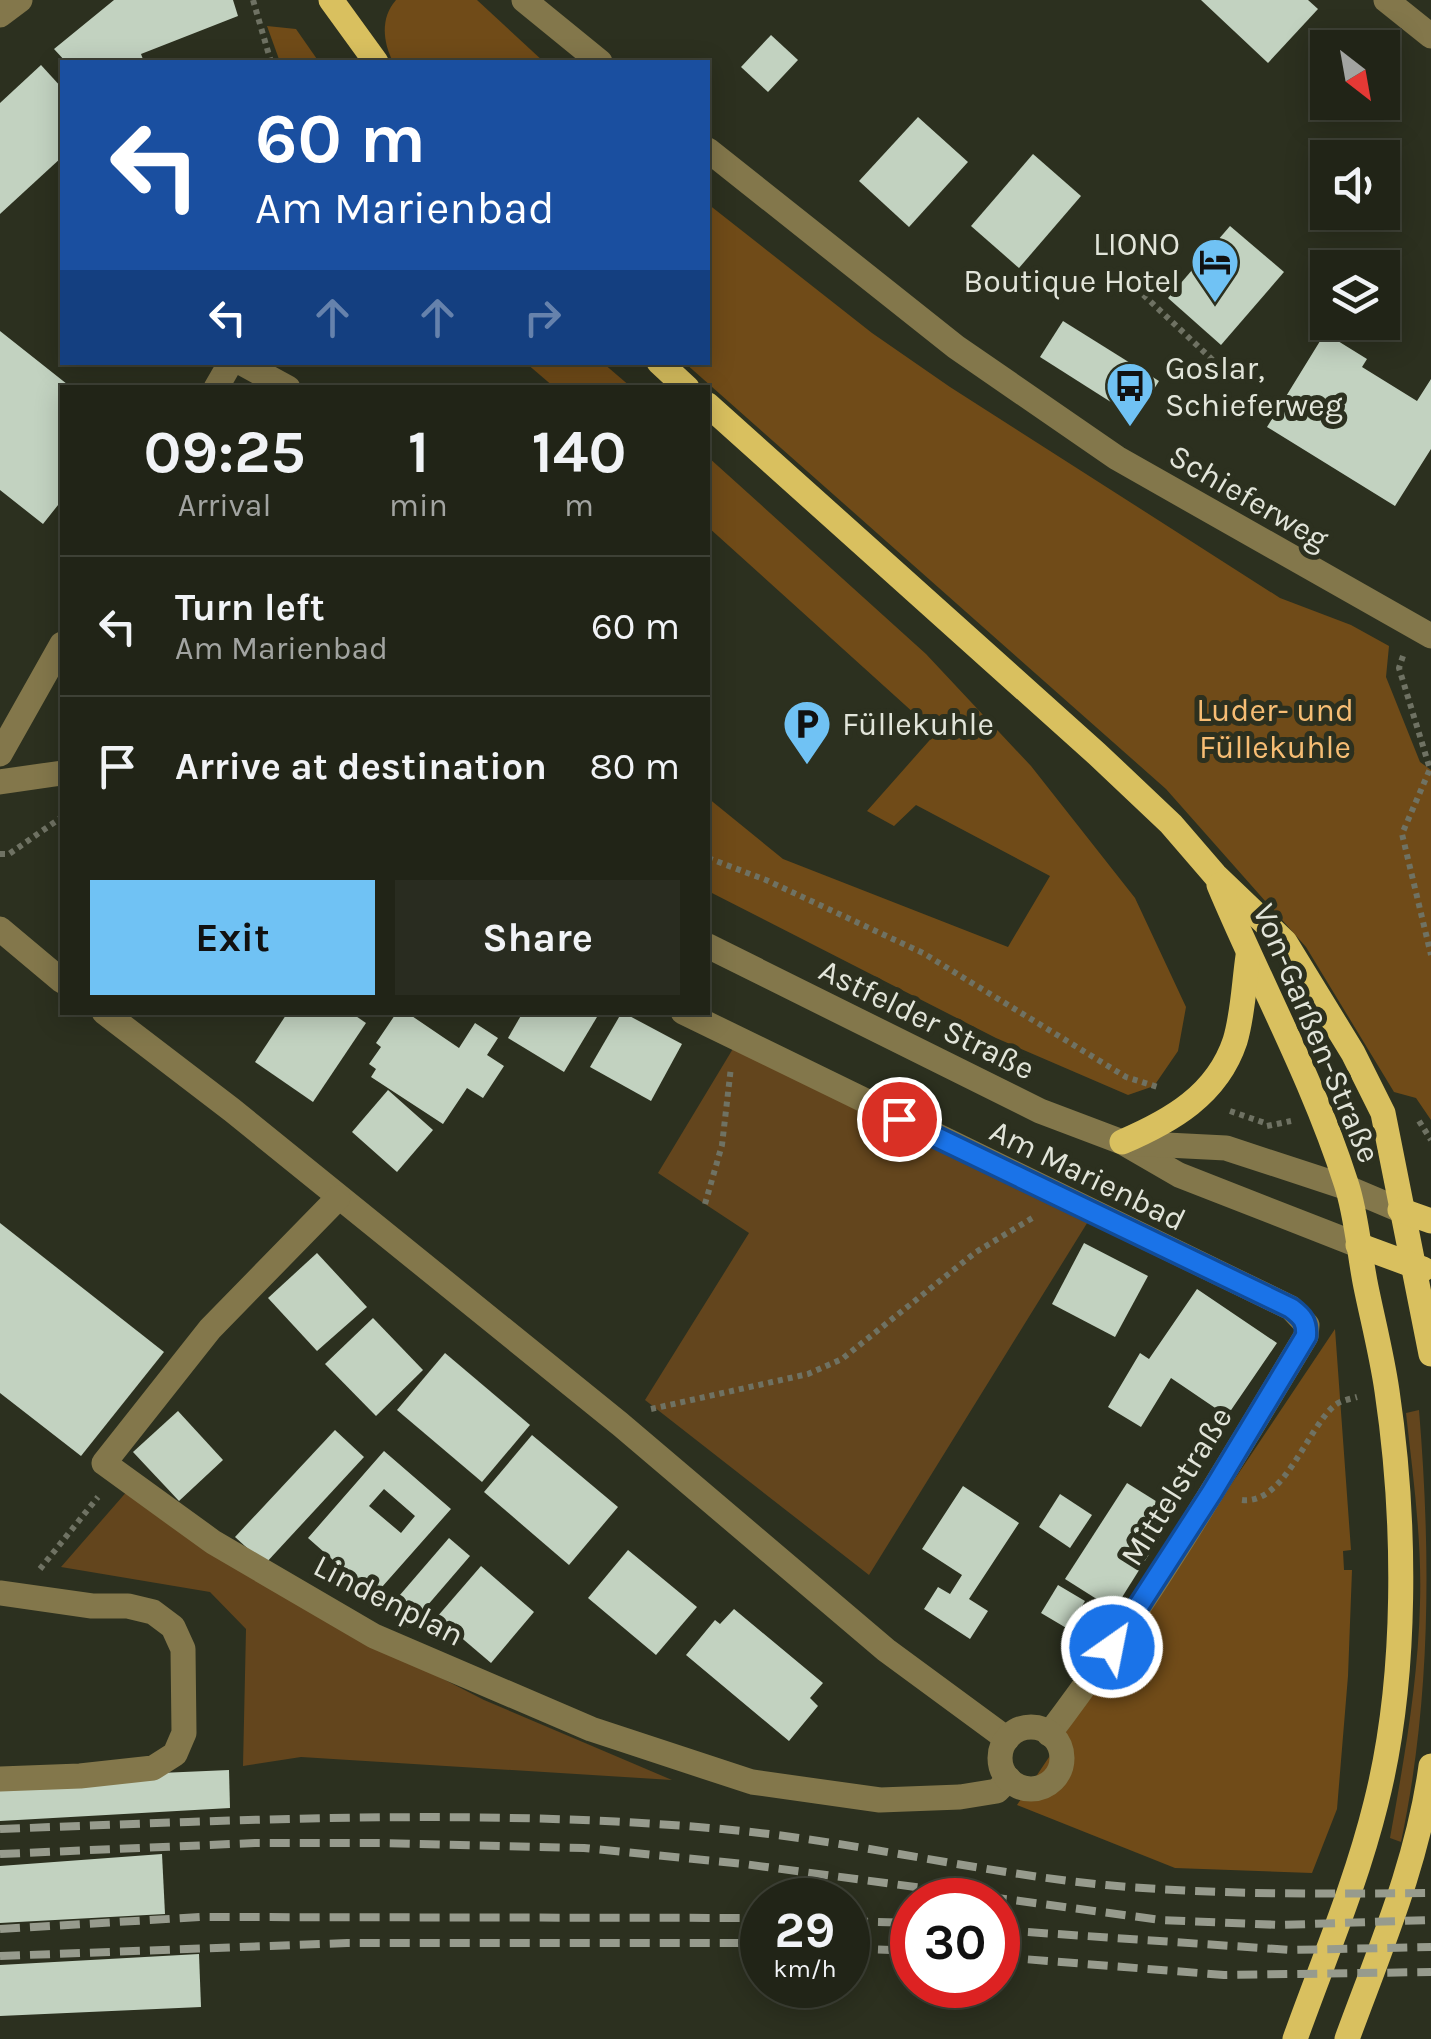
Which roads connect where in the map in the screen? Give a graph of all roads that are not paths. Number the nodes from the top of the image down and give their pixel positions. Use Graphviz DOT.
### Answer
graph roads {
  1 [pos="20,0"];
  2 [pos="328,0"];
  3 [pos="524,0"];
  4 [pos="1386,0"];
  5 [pos="0,16"];
  6 [pos="1431,36"];
  7 [pos="352,60"];
  8 [pos="374,60"];
  9 [pos="598,60"];
  10 [pos="710,152"];
  11 [pos="246,365"];
  12 [pos="662,365"];
  13 [pos="282,385"];
  14 [pos="684,385"];
  15 [pos="710,408"];
  16 [pos="1421,631"];
  17 [pos="60,648"];
  18 [pos="0,754"];
  19 [pos="60,773"];
  20 [pos="0,782"];
  21 [pos="1215,876"];
  22 [pos="0,929"];
  23 [pos="710,947"];
  24 [pos="1248,956"];
  25 [pos="60,978"];
  26 [pos="108,1015"];
  27 [pos="689,1015"];
  28 [pos="1122,1142"];
  29 [pos="1348,1188"];
  30 [pos="338,1198"];
  31 [pos="1400,1210"];
  32 [pos="1431,1221"];
  33 [pos="1358,1245"];
  34 [pos="1422,1269"];
  35 [pos="1302,1316"];
  36 [pos="1431,1354"];
  37 [pos="9,1594"];
  38 [pos="1050,1734"];
  39 [pos="1007,1739"];
  40 [pos="1431,1766"];
  41 [pos="0,1779"];
  42 [pos="1009,1780"];
  43 [pos="1296,2039"];
  44 [pos="1346,2039"];
  1 -- 5 [label="street"];
  2 -- 7 [label="main road"];
  2 -- 8 [label="main road"];
  3 -- 9 [label="street"];
  4 -- 6 [label="street"];
  10 -- 16 [label="street, Schieferweg"];
  11 -- 13 [label="street"];
  12 -- 14 [label="main road"];
  15 -- 21 [label="main road, Von-Garßen-Straße"];
  17 -- 18 [label="street"];
  19 -- 20 [label="street"];
  21 -- 24 [label="main road, Von-Garßen-Straße"];
  21 -- 31 [label="main road, Von-Garßen-Straße"];
  22 -- 25 [label="street"];
  23 -- 28 [label="street, Astfelder Straße"];
  24 -- 28 [label="main road"];
  24 -- 29 [label="main road, Von-Garßen-Straße"];
  26 -- 30 [label="street"];
  27 -- 35 [label="street, Am Marienbad"];
  28 -- 29 [label="street, Astfelder Straße"];
  28 -- 33 [label="street, Astfelder Straße"];
  29 -- 31 [label="street, Astfelder Straße"];
  29 -- 33 [label="main road, Von-Garßen-Straße"];
  30 -- 39 [label="street"];
  30 -- 42 [label="street, Lindenplan"];
  31 -- 32 [label="main road, Astfelder Straße"];
  31 -- 34 [label="main road, Von-Garßen-Straße"];
  33 -- 34 [label="main road, Astfelder Straße"];
  33 -- 43 [label="main road, Von-Garßen-Straße"];
  34 -- 36 [label="main road, Von-Garßen-Straße"];
  35 -- 38 [label="street, Mittelstraße"];
  37 -- 41 [label="street"];
  38 -- 39 [label="street"];
  38 -- 42 [label="street, Lindenplan"];
  39 -- 42 [label="street"];
  40 -- 44 [label="main road"];
}
